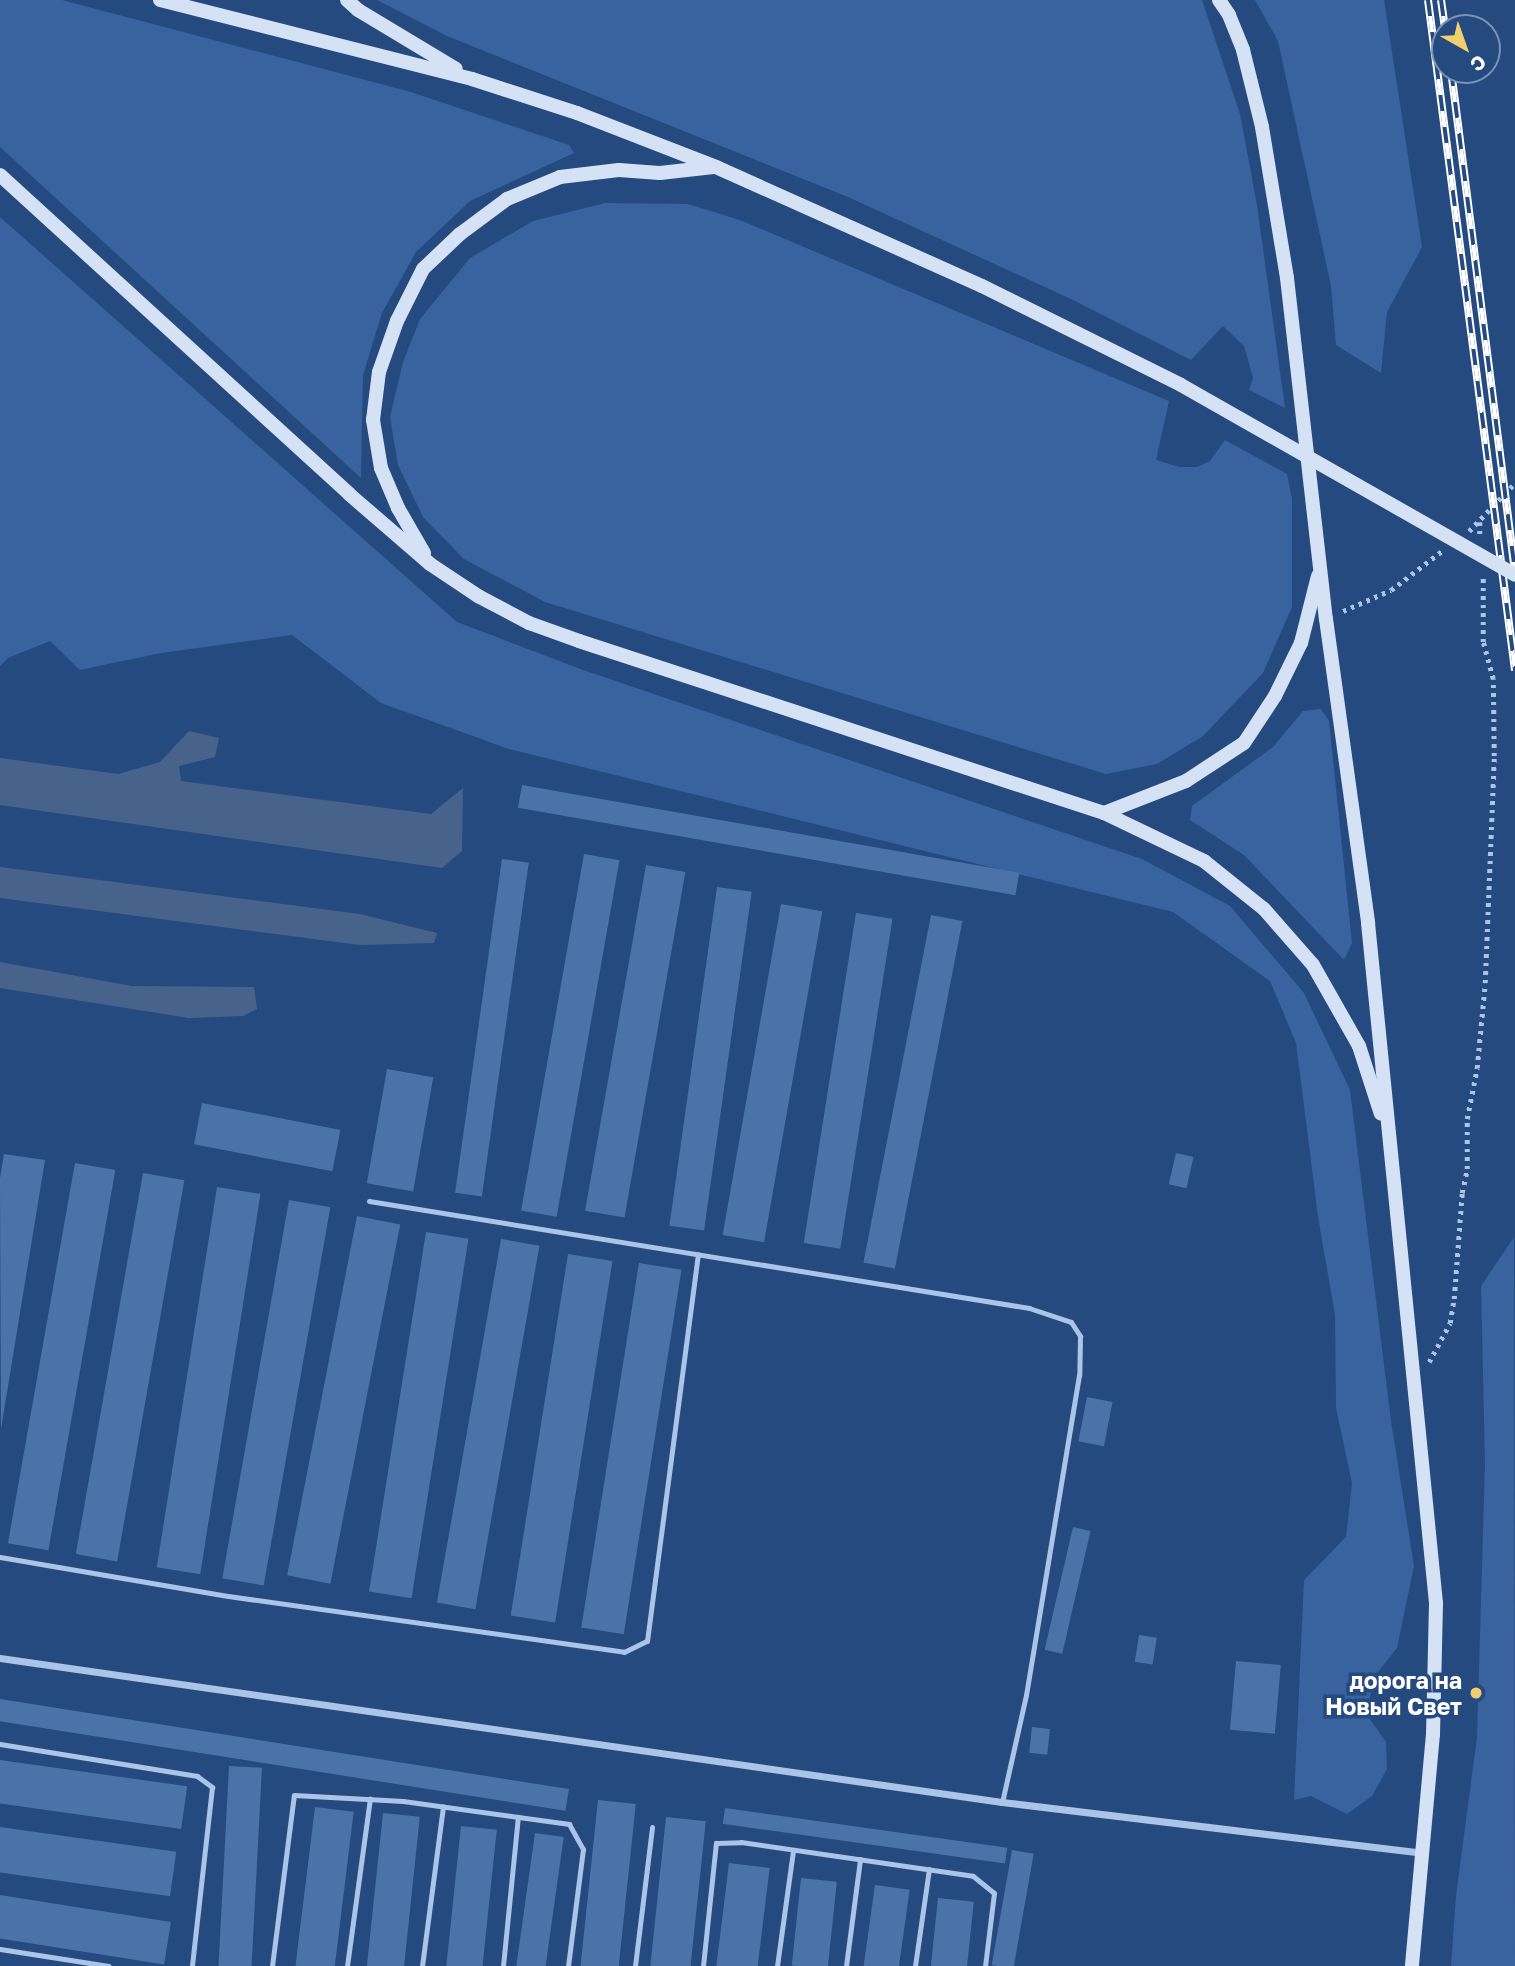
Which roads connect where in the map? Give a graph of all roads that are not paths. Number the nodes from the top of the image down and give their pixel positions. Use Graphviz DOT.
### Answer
graph roads {
  1 [pos="160,0"];
  2 [pos="347,0"];
  3 [pos="1219,0"];
  4 [pos="472,79"];
  5 [pos="716,167"];
  6 [pos="0,175"];
  7 [pos="430,564"];
  8 [pos="1320,568"];
  9 [pos="1515,575"];
  10 [pos="1104,814"];
  11 [pos="1389,1143"];
  12 [pos="369,1201"];
  13 [pos="698,1254"];
  14 [pos="0,1558"];
  15 [pos="0,1658"];
  16 [pos="0,1744"];
  17 [pos="370,1799"];
  18 [pos="1002,1802"];
  19 [pos="443,1806"];
  20 [pos="518,1817"];
  21 [pos="652,1827"];
  22 [pos="793,1850"];
  23 [pos="1422,1854"];
  24 [pos="860,1859"];
  25 [pos="929,1869"];
  26 [pos="0,1949"];
  27 [pos="109,1966"];
  28 [pos="192,1966"];
  29 [pos="272,1966"];
  30 [pos="347,1966"];
  31 [pos="422,1966"];
  32 [pos="503,1966"];
  33 [pos="568,1966"];
  34 [pos="635,1966"];
  35 [pos="703,1966"];
  36 [pos="777,1966"];
  37 [pos="846,1966"];
  38 [pos="915,1966"];
  39 [pos="985,1966"];
  40 [pos="1412,1966"];
  1 -- 4 [label="street"];
  2 -- 4 [label="street"];
  3 -- 8 [label="street"];
  4 -- 5 [label="street"];
  5 -- 7 [label="street"];
  5 -- 9 [label="street, bridge"];
  6 -- 7 [label="street"];
  7 -- 10 [label="street"];
  8 -- 10 [label="street"];
  8 -- 11 [label="street"];
  10 -- 11 [label="street"];
  11 -- 23 [label="street"];
  12 -- 13 [label="lane"];
  13 -- 14 [label="lane"];
  13 -- 18 [label="lane"];
  15 -- 18 [label="street"];
  16 -- 28 [label="lane"];
  17 -- 19 [label="lane"];
  17 -- 29 [label="lane"];
  17 -- 30 [label="lane"];
  18 -- 23 [label="street"];
  19 -- 20 [label="lane"];
  19 -- 31 [label="lane"];
  20 -- 32 [label="lane"];
  20 -- 33 [label="lane"];
  21 -- 34 [label="lane"];
  22 -- 24 [label="lane"];
  22 -- 35 [label="lane"];
  22 -- 36 [label="lane"];
  23 -- 40 [label="street"];
  24 -- 25 [label="lane"];
  24 -- 37 [label="lane"];
  25 -- 38 [label="lane"];
  25 -- 39 [label="lane"];
  26 -- 27 [label="lane"];
}
